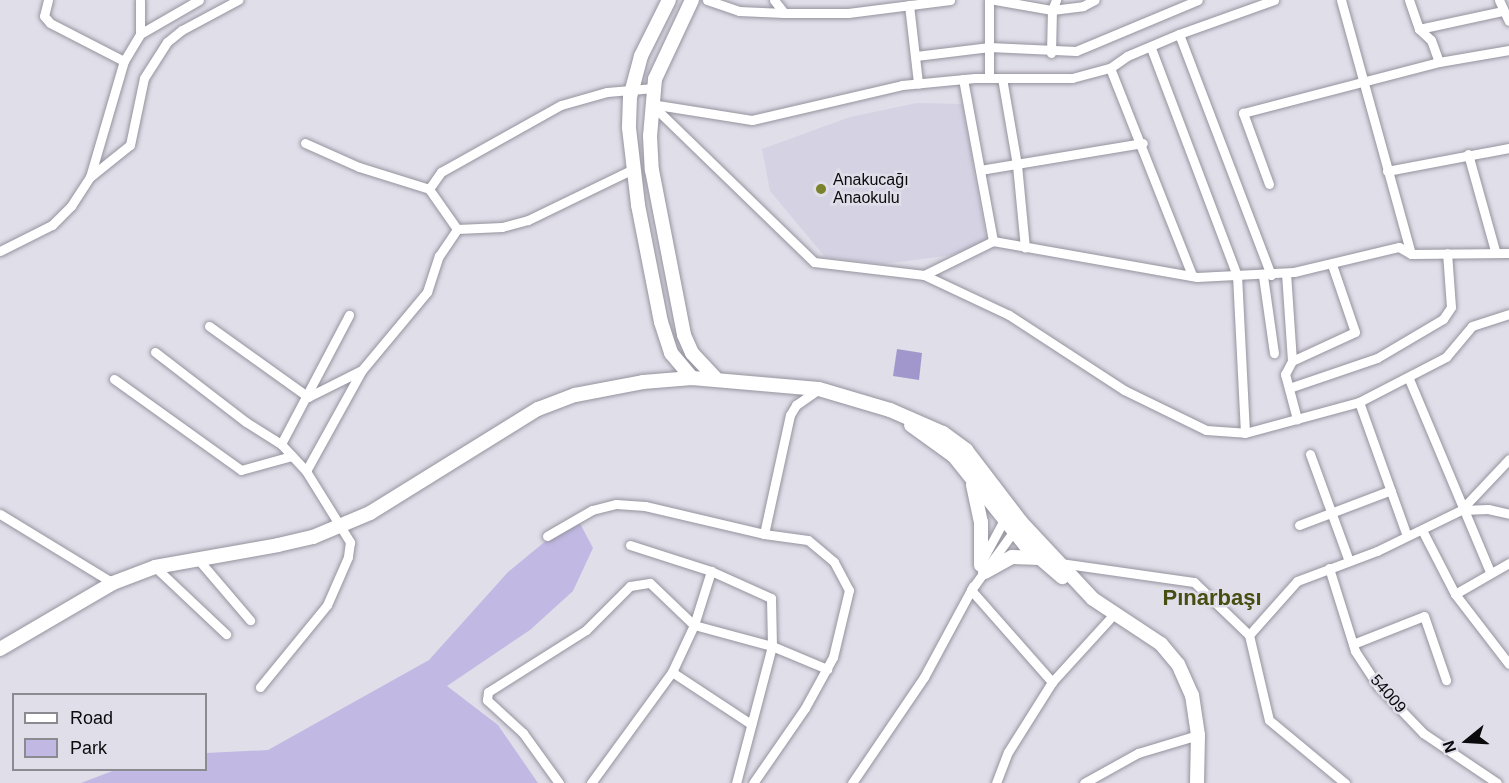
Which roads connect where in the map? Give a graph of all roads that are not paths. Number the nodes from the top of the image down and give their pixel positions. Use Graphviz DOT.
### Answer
graph roads {
  1 [pos="48,0"];
  2 [pos="140,0"];
  3 [pos="199,0"];
  4 [pos="237,0"];
  5 [pos="669,0"];
  6 [pos="692,0"];
  7 [pos="707,0"];
  8 [pos="774,0"];
  9 [pos="950,0"];
  10 [pos="989,0"];
  11 [pos="996,0"];
  12 [pos="1056,0"];
  13 [pos="1095,0"];
  14 [pos="1197,0"];
  15 [pos="1274,0"];
  16 [pos="1341,0"];
  17 [pos="1409,0"];
  18 [pos="1500,0"];
  19 [pos="909,5"];
  20 [pos="1052,10"];
  21 [pos="1503,11"];
  22 [pos="784,13"];
  23 [pos="1509,21"];
  24 [pos="1419,28"];
  25 [pos="140,34"];
  26 [pos="1179,34"];
  27 [pos="989,47"];
  28 [pos="1151,48"];
  29 [pos="1509,50"];
  30 [pos="1051,53"];
  31 [pos="916,56"];
  32 [pos="124,61"];
  33 [pos="1439,62"];
  34 [pos="1110,68"];
  35 [pos="989,78"];
  36 [pos="1002,78"];
  37 [pos="963,79"];
  38 [pos="918,83"];
  39 [pos="1365,84"];
  40 [pos="654,88"];
  41 [pos="632,90"];
  42 [pos="651,104"];
  43 [pos="305,143"];
  44 [pos="1143,143"];
  45 [pos="1509,148"];
  46 [pos="1468,154"];
  47 [pos="1017,165"];
  48 [pos="633,169"];
  49 [pos="980,170"];
  50 [pos="1387,171"];
  51 [pos="90,177"];
  52 [pos="1269,184"];
  53 [pos="429,189"];
  54 [pos="457,229"];
  55 [pos="993,241"];
  56 [pos="1025,248"];
  57 [pos="0,251"];
  58 [pos="1495,251"];
  59 [pos="1447,253"];
  60 [pos="1509,253"];
  61 [pos="1411,254"];
  62 [pos="1332,265"];
  63 [pos="1286,273"];
  64 [pos="924,275"];
  65 [pos="1192,275"];
  66 [pos="1237,275"];
  67 [pos="1267,276"];
  68 [pos="1509,314"];
  69 [pos="349,315"];
  70 [pos="209,326"];
  71 [pos="155,352"];
  72 [pos="1274,353"];
  73 [pos="1292,361"];
  74 [pos="362,370"];
  75 [pos="692,378"];
  76 [pos="114,379"];
  77 [pos="716,379"];
  78 [pos="1409,379"];
  79 [pos="1289,388"];
  80 [pos="819,389"];
  81 [pos="308,397"];
  82 [pos="1359,402"];
  83 [pos="890,410"];
  84 [pos="1297,419"];
  85 [pos="1245,434"];
  86 [pos="281,444"];
  87 [pos="1310,454"];
  88 [pos="292,456"];
  89 [pos="1509,459"];
  90 [pos="306,471"];
  91 [pos="969,475"];
  92 [pos="1391,490"];
  93 [pos="1461,510"];
  94 [pos="1332,513"];
  95 [pos="0,514"];
  96 [pos="1008,514"];
  97 [pos="1509,514"];
  98 [pos="1299,525"];
  99 [pos="338,526"];
  100 [pos="1018,526"];
  101 [pos="1422,530"];
  102 [pos="764,534"];
  103 [pos="547,536"];
  104 [pos="1407,536"];
  105 [pos="630,545"];
  106 [pos="197,558"];
  107 [pos="1040,558"];
  108 [pos="1349,561"];
  109 [pos="1509,563"];
  110 [pos="1059,564"];
  111 [pos="155,567"];
  112 [pos="983,568"];
  113 [pos="1329,568"];
  114 [pos="711,571"];
  115 [pos="1490,572"];
  116 [pos="113,583"];
  117 [pos="971,590"];
  118 [pos="1455,594"];
  119 [pos="1093,599"];
  120 [pos="1115,613"];
  121 [pos="250,620"];
  122 [pos="694,625"];
  123 [pos="226,634"];
  124 [pos="1249,635"];
  125 [pos="1353,644"];
  126 [pos="772,646"];
  127 [pos="0,649"];
  128 [pos="1507,657"];
  129 [pos="826,669"];
  130 [pos="672,672"];
  131 [pos="1446,680"];
  132 [pos="1052,682"];
  133 [pos="260,687"];
  134 [pos="751,724"];
  135 [pos="1198,735"];
  136 [pos="1487,780"];
  137 [pos="598,781"];
  138 [pos="856,781"];
  139 [pos="559,783"];
  140 [pos="736,783"];
  141 [pos="753,783"];
  142 [pos="996,783"];
  143 [pos="1084,783"];
  144 [pos="1197,783"];
  145 [pos="1345,783"];
  146 [pos="1497,783"];
  1 -- 32 [label="street"];
  2 -- 25 [label="street"];
  3 -- 25 [label="street"];
  4 -- 51 [label="street"];
  5 -- 41 [label="street"];
  6 -- 40 [label="street"];
  7 -- 22 [label="street"];
  8 -- 22 [label="street"];
  9 -- 19 [label="street"];
  10 -- 27 [label="street"];
  11 -- 20 [label="street"];
  12 -- 20 [label="street"];
  13 -- 20 [label="street"];
  14 -- 30 [label="street"];
  15 -- 26 [label="street"];
  16 -- 39 [label="street"];
  17 -- 24 [label="street"];
  18 -- 21 [label="street"];
  19 -- 22 [label="street"];
  19 -- 31 [label="street"];
  20 -- 30 [label="street"];
  21 -- 23 [label="street"];
  21 -- 24 [label="street"];
  24 -- 33 [label="street"];
  25 -- 32 [label="street"];
  26 -- 28 [label="street"];
  26 -- 67 [label="street"];
  27 -- 30 [label="street"];
  27 -- 31 [label="street"];
  27 -- 35 [label="street"];
  28 -- 34 [label="street"];
  28 -- 66 [label="street"];
  29 -- 33 [label="street"];
  31 -- 38 [label="street"];
  32 -- 51 [label="street"];
  33 -- 39 [label="street"];
  34 -- 36 [label="street"];
  34 -- 44 [label="street"];
  35 -- 36 [label="street"];
  35 -- 37 [label="street"];
  36 -- 47 [label="street"];
  37 -- 38 [label="street"];
  37 -- 49 [label="street"];
  38 -- 42 [label="street"];
  39 -- 50 [label="street"];
  39 -- 52 [label="street"];
  40 -- 41 [label="street"];
  40 -- 42 [label="street"];
  41 -- 48 [label="street"];
  41 -- 53 [label="street"];
  42 -- 64 [label="street"];
  42 -- 77 [label="street"];
  43 -- 53 [label="street"];
  44 -- 47 [label="street"];
  44 -- 65 [label="street"];
  45 -- 46 [label="street"];
  46 -- 50 [label="street"];
  46 -- 58 [label="street"];
  47 -- 49 [label="street"];
  47 -- 56 [label="street"];
  48 -- 54 [label="street"];
  48 -- 75 [label="street"];
  49 -- 55 [label="street"];
  50 -- 61 [label="street"];
  51 -- 57 [label="street"];
  53 -- 54 [label="street"];
  54 -- 74 [label="street"];
  55 -- 56 [label="street"];
  55 -- 64 [label="street"];
  56 -- 65 [label="street"];
  58 -- 59 [label="street"];
  58 -- 60 [label="street"];
  59 -- 61 [label="street"];
  59 -- 79 [label="street"];
  61 -- 62 [label="street"];
  62 -- 63 [label="street"];
  62 -- 73 [label="street"];
  63 -- 67 [label="street"];
  63 -- 73 [label="street"];
  64 -- 85 [label="street"];
  65 -- 66 [label="street"];
  66 -- 67 [label="street"];
  66 -- 85 [label="street"];
  67 -- 72 [label="street"];
  68 -- 78 [label="street"];
  69 -- 81 [label="street"];
  70 -- 81 [label="street"];
  71 -- 86 [label="street"];
  73 -- 79 [label="street"];
  74 -- 81 [label="street"];
  74 -- 90 [label="street"];
  75 -- 77 [label="street"];
  75 -- 99 [label="street"];
  76 -- 88 [label="street"];
  77 -- 80 [label="street"];
  78 -- 82 [label="street"];
  78 -- 93 [label="street"];
  79 -- 84 [label="street"];
  80 -- 83 [label="street"];
  80 -- 102 [label="street"];
  81 -- 86 [label="street"];
  82 -- 84 [label="street"];
  82 -- 92 [label="street"];
  83 -- 91 [label="street"];
  83 -- 96 [label="street"];
  84 -- 85 [label="street"];
  86 -- 88 [label="street"];
  87 -- 94 [label="street"];
  88 -- 90 [label="street"];
  89 -- 93 [label="street"];
  90 -- 99 [label="street"];
  91 -- 96 [label="street"];
  91 -- 112 [label="street"];
  92 -- 94 [label="street"];
  92 -- 104 [label="street"];
  93 -- 97 [label="street"];
  93 -- 101 [label="street"];
  93 -- 115 [label="street"];
  94 -- 98 [label="street"];
  94 -- 108 [label="street"];
  95 -- 116 [label="street"];
  96 -- 100 [label="street"];
  96 -- 112 [label="street"];
  99 -- 106 [label="street"];
  99 -- 133 [label="street"];
  100 -- 107 [label="street"];
  100 -- 110 [label="street"];
  100 -- 112 [label="street"];
  101 -- 104 [label="street"];
  101 -- 118 [label="street"];
  102 -- 103 [label="street"];
  102 -- 129 [label="street"];
  104 -- 108 [label="street"];
  105 -- 114 [label="street"];
  106 -- 111 [label="street"];
  106 -- 121 [label="street"];
  107 -- 112 [label="street"];
  107 -- 119 [label="street"];
  108 -- 113 [label="street"];
  109 -- 115 [label="street"];
  110 -- 119 [label="street"];
  110 -- 124 [label="street"];
  111 -- 116 [label="street"];
  111 -- 123 [label="street"];
  112 -- 117 [label="street"];
  113 -- 124 [label="street"];
  113 -- 125 [label="street, 54009"];
  114 -- 122 [label="street"];
  114 -- 126 [label="street"];
  115 -- 118 [label="street"];
  116 -- 127 [label="street"];
  117 -- 132 [label="street"];
  117 -- 138 [label="street"];
  118 -- 128 [label="street"];
  119 -- 120 [label="street"];
  120 -- 132 [label="street"];
  120 -- 135 [label="street"];
  122 -- 126 [label="street"];
  122 -- 130 [label="street"];
  122 -- 139 [label="street"];
  124 -- 145 [label="street"];
  125 -- 131 [label="street"];
  125 -- 136 [label="street, 54009"];
  126 -- 129 [label="street"];
  126 -- 134 [label="street"];
  129 -- 141 [label="street"];
  130 -- 134 [label="street"];
  130 -- 137 [label="street"];
  132 -- 142 [label="street"];
  134 -- 140 [label="street"];
  135 -- 143 [label="street"];
  135 -- 144 [label="street"];
  136 -- 146 [label="street, 54009"];
}
